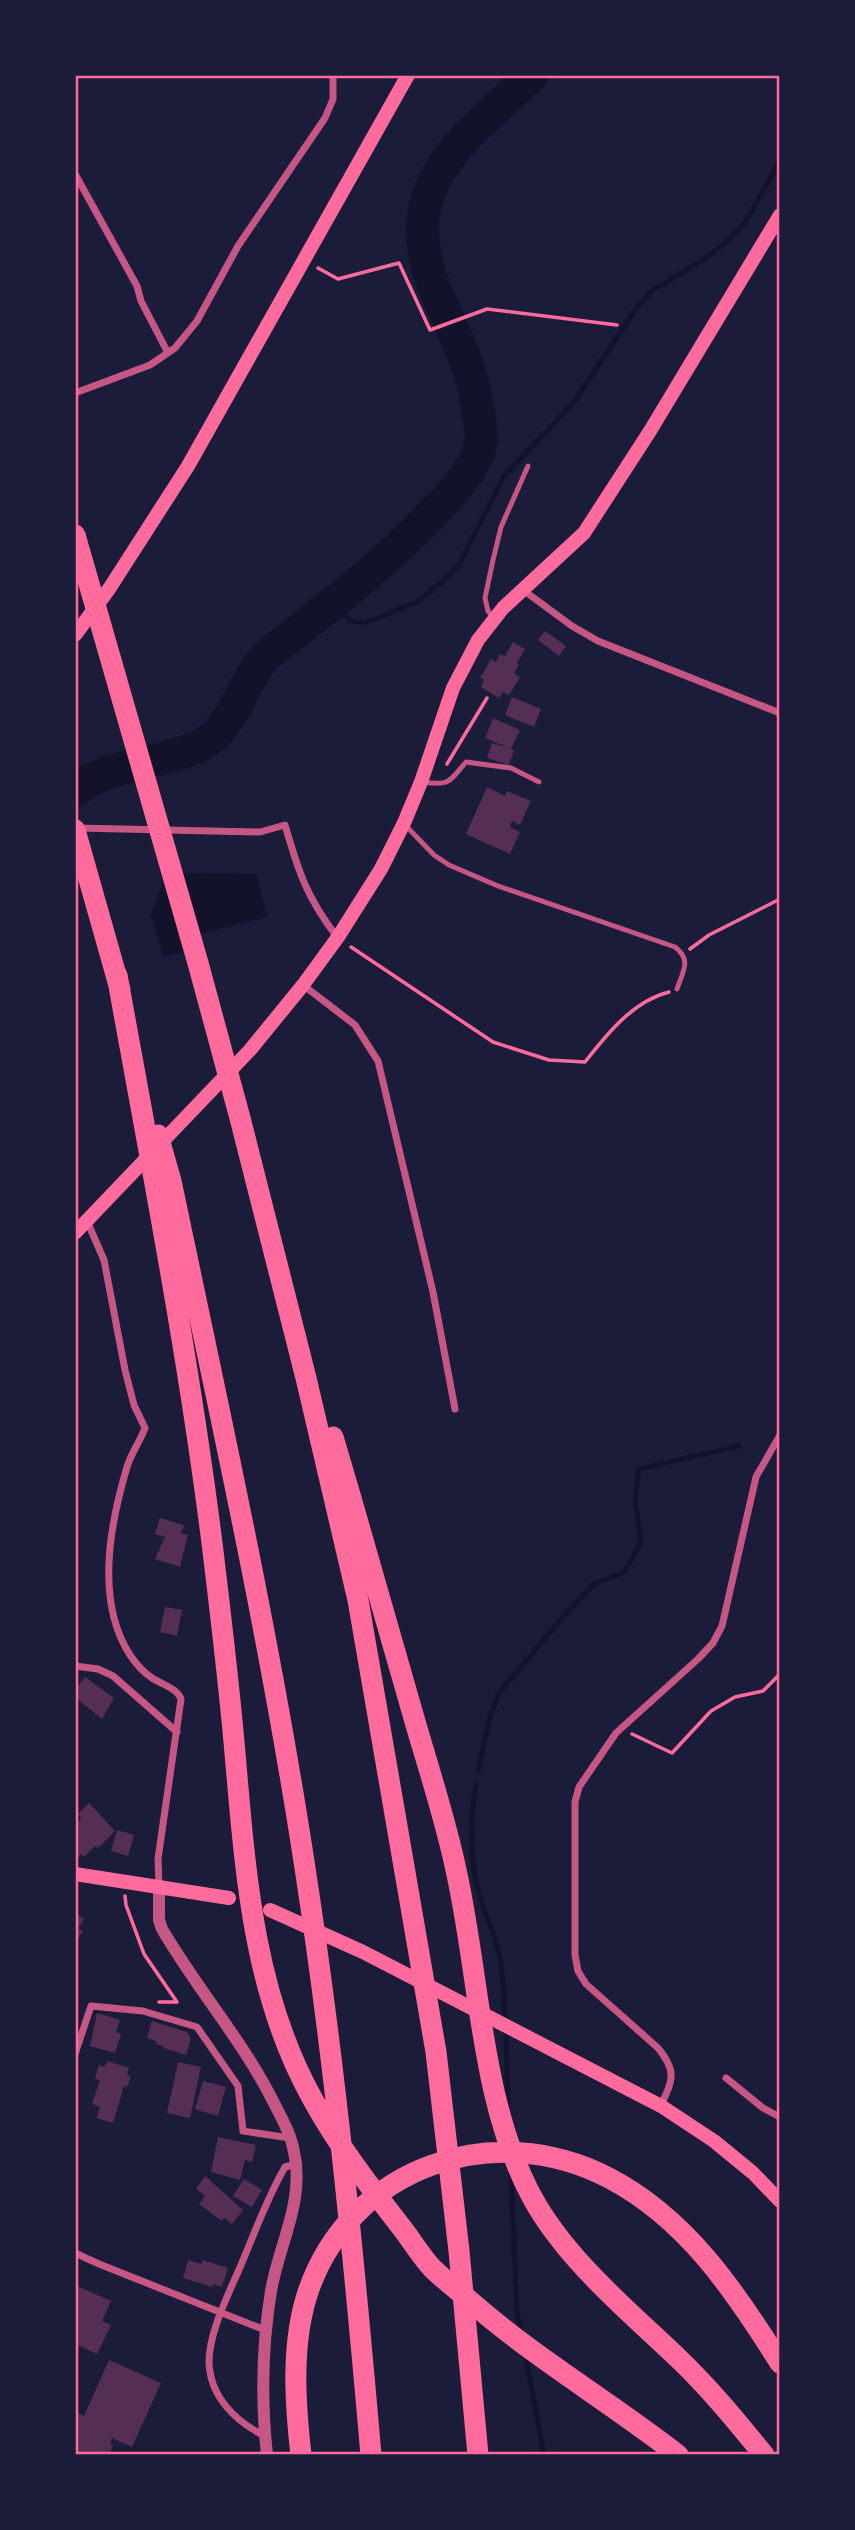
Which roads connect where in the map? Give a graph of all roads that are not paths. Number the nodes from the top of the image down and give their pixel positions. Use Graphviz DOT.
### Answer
graph roads {
  1 [pos="334,75"];
  2 [pos="408,75"];
  3 [pos="75,174"];
  4 [pos="780,215"];
  5 [pos="168,353"];
  6 [pos="75,393"];
  7 [pos="528,466"];
  8 [pos="75,536"];
  9 [pos="523,589"];
  10 [pos="494,618"];
  11 [pos="75,635"];
  12 [pos="780,713"];
  13 [pos="539,782"];
  14 [pos="428,783"];
  15 [pos="404,823"];
  16 [pos="75,829"];
  17 [pos="338,937"];
  18 [pos="303,985"];
  19 [pos="677,989"];
  20 [pos="240,1118"];
  21 [pos="163,1187"];
  22 [pos="88,1221"];
  23 [pos="75,1233"];
  24 [pos="455,1409"];
  25 [pos="780,1435"];
  26 [pos="75,1665"];
  27 [pos="177,1732"];
  28 [pos="75,1874"];
  29 [pos="159,1885"];
  30 [pos="229,1898"];
  31 [pos="270,1910"];
  32 [pos="75,2053"];
  33 [pos="726,2078"];
  34 [pos="660,2106"];
  35 [pos="780,2118"];
  36 [pos="290,2138"];
  37 [pos="296,2164"];
  38 [pos="780,2201"];
  39 [pos="75,2253"];
  40 [pos="221,2313"];
  41 [pos="265,2330"];
  42 [pos="780,2363"];
  43 [pos="265,2436"];
  44 [pos="267,2455"];
  45 [pos="300,2455"];
  46 [pos="371,2455"];
  47 [pos="478,2455"];
  48 [pos="678,2455"];
  49 [pos="764,2455"];
  1 -- 5 [label="street"];
  2 -- 11 [label="main road"];
  3 -- 5 [label="street"];
  4 -- 9 [label="main road"];
  5 -- 6 [label="street"];
  7 -- 10 [label="lane"];
  8 -- 20 [label="highway"];
  9 -- 10 [label="main road"];
  9 -- 12 [label="street"];
  10 -- 14 [label="main road"];
  13 -- 14 [label="lane"];
  14 -- 15 [label="main road"];
  15 -- 17 [label="main road"];
  15 -- 19 [label="lane"];
  16 -- 17 [label="street"];
  16 -- 21 [label="highway"];
  17 -- 18 [label="main road"];
  18 -- 22 [label="main road"];
  18 -- 24 [label="street"];
  20 -- 47 [label="highway"];
  20 -- 49 [label="highway"];
  21 -- 46 [label="highway"];
  21 -- 48 [label="highway"];
  22 -- 23 [label="main road"];
  22 -- 27 [label="street"];
  25 -- 34 [label="street"];
  26 -- 27 [label="street"];
  27 -- 29 [label="street"];
  28 -- 29 [label="main road"];
  29 -- 30 [label="main road"];
  29 -- 36 [label="street"];
  31 -- 34 [label="main road"];
  32 -- 36 [label="street"];
  33 -- 35 [label="street"];
  34 -- 38 [label="main road"];
  36 -- 37 [label="street"];
  37 -- 40 [label="street"];
  37 -- 41 [label="street"];
  39 -- 40 [label="street"];
  40 -- 41 [label="street"];
  40 -- 43 [label="street"];
  41 -- 43 [label="street"];
  42 -- 45 [label="highway"];
  43 -- 44 [label="street"];
}
